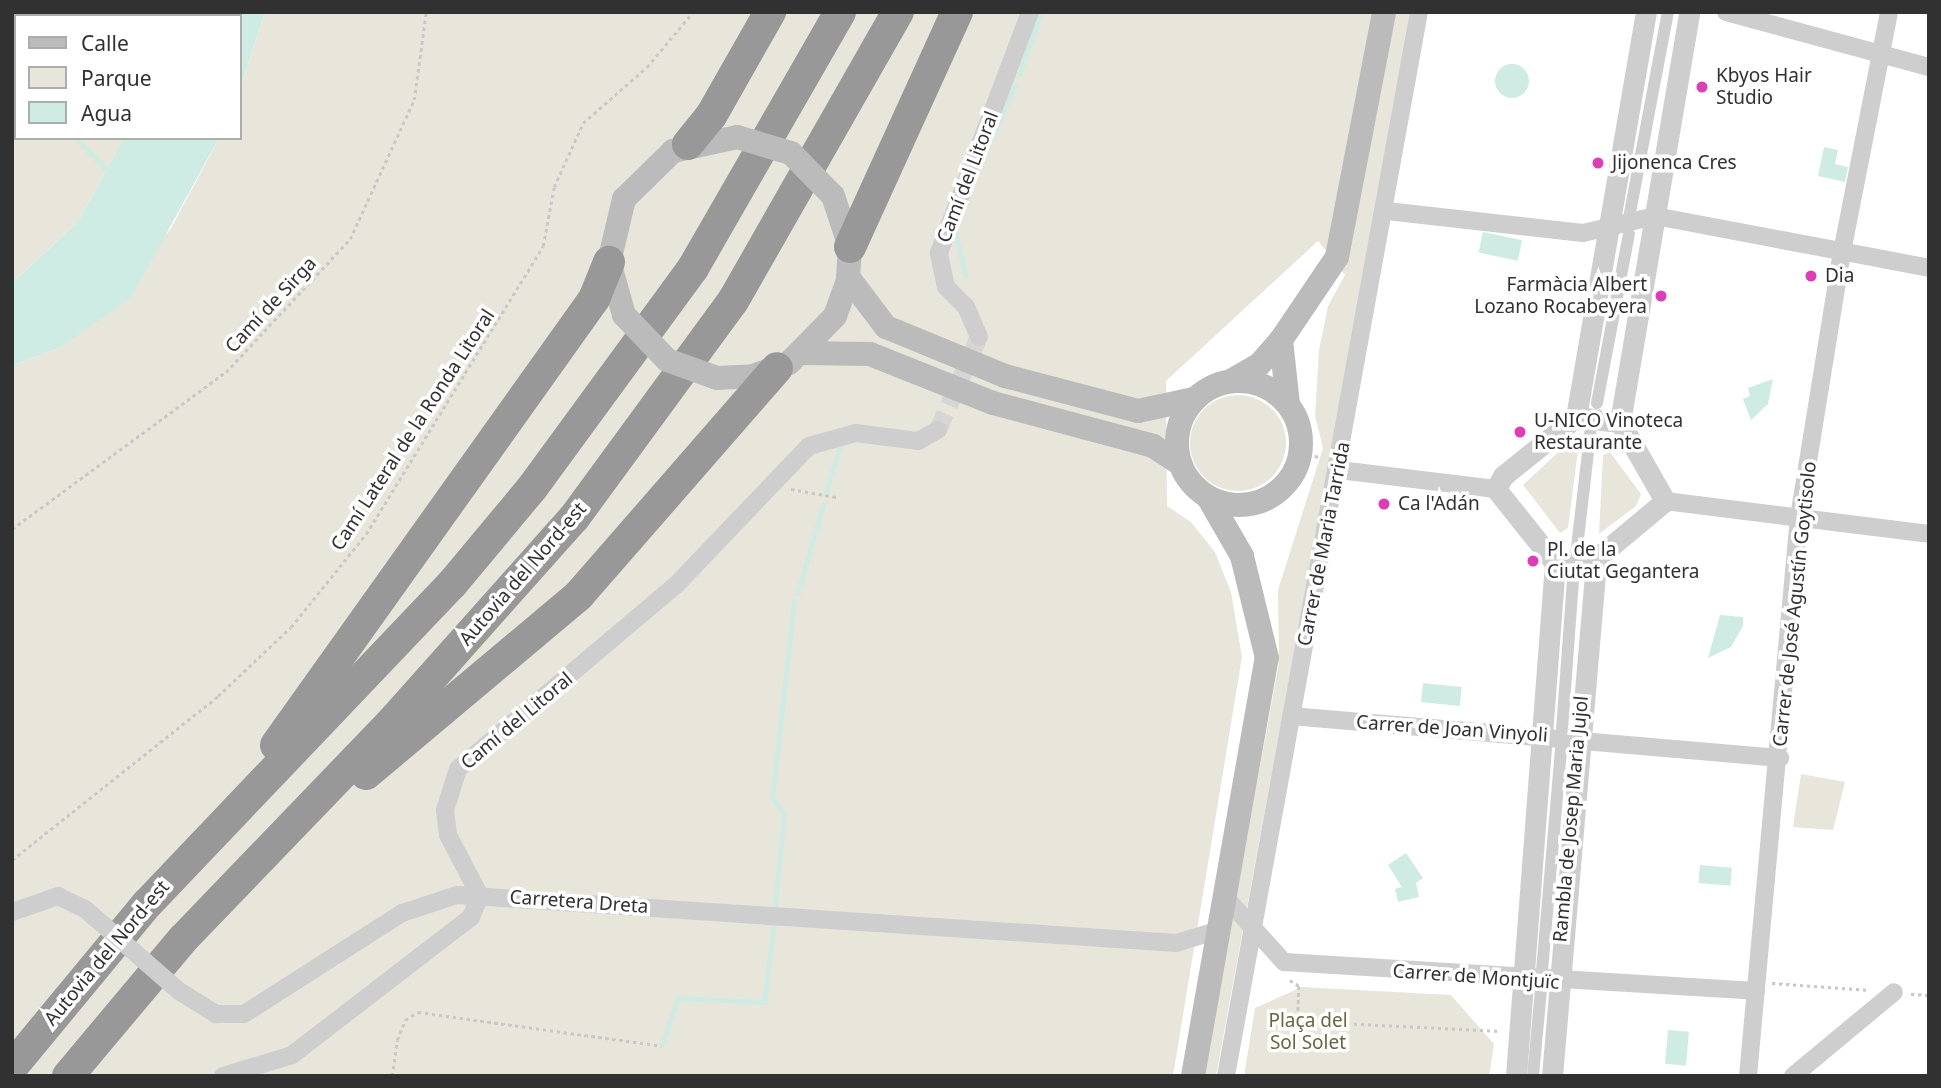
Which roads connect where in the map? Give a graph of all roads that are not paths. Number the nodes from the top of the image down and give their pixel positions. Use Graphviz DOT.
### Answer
graph roads {
  1 [pos="770,12"];
  2 [pos="840,12"];
  3 [pos="898,12"];
  4 [pos="957,12"];
  5 [pos="1030,12"];
  6 [pos="1384,12"];
  7 [pos="1419,12"];
  8 [pos="1646,12"];
  9 [pos="1668,12"];
  10 [pos="1689,12"];
  11 [pos="1726,12"];
  12 [pos="1889,12"];
  13 [pos="1882,54"];
  14 [pos="1929,67"];
  15 [pos="688,144"];
  16 [pos="1387,211"];
  17 [pos="1655,216"];
  18 [pos="1623,225"];
  19 [pos="1842,252"];
  20 [pos="609,262"];
  21 [pos="849,262"];
  22 [pos="1929,268"];
  23 [pos="979,337"];
  24 [pos="1281,340"];
  25 [pos="790,360"];
  26 [pos="1231,381"];
  27 [pos="1194,400"];
  28 [pos="1597,403"];
  29 [pos="1288,404"];
  30 [pos="1584,422"];
  31 [pos="1620,422"];
  32 [pos="937,430"];
  33 [pos="1181,464"];
  34 [pos="1339,470"];
  35 [pos="1496,489"];
  36 [pos="1208,497"];
  37 [pos="1267,499"];
  38 [pos="1665,500"];
  39 [pos="1800,517"];
  40 [pos="1929,534"];
  41 [pos="1242,556"];
  42 [pos="1586,560"];
  43 [pos="1555,563"];
  44 [pos="1573,580"];
  45 [pos="1291,716"];
  46 [pos="1561,738"];
  47 [pos="1780,758"];
  48 [pos="216,828"];
  49 [pos="246,872"];
  50 [pos="480,896"];
  51 [pos="1225,897"];
  52 [pos="12,912"];
  53 [pos="1252,928"];
  54 [pos="1219,930"];
  55 [pos="1542,981"];
  56 [pos="1756,991"];
  57 [pos="1894,992"];
  58 [pos="12,1067"];
  59 [pos="68,1076"];
  60 [pos="223,1076"];
  61 [pos="1193,1076"];
  62 [pos="1226,1076"];
  63 [pos="1516,1076"];
  64 [pos="1534,1076"];
  65 [pos="1552,1076"];
  66 [pos="1748,1076"];
  67 [pos="1793,1076"];
  1 -- 15 [label="highway"];
  2 -- 48 [label="highway, Autovia del Nord-est"];
  3 -- 49 [label="highway, Autovia del Nord-est"];
  4 -- 21 [label="highway"];
  5 -- 23 [label="street, Camí del Litoral"];
  6 -- 24 [label="main road"];
  7 -- 16 [label="street, Carrer de Maria Tarrida"];
  8 -- 18 [label="street, Rambla de Josep Maria Jujol"];
  9 -- 18 [label="street, Rambla de Josep Maria Jujol"];
  10 -- 17 [label="street"];
  11 -- 13 [label="street"];
  12 -- 13 [label="street, Carrer de José Agustín Goytisolo"];
  13 -- 14 [label="street"];
  13 -- 19 [label="street, Carrer de José Agustín Goytisolo"];
  15 -- 20 [label="main road"];
  15 -- 21 [label="main road, bridge"];
  16 -- 18 [label="street"];
  16 -- 34 [label="street, Carrer de Maria Tarrida"];
  17 -- 18 [label="street"];
  17 -- 19 [label="street"];
  17 -- 31 [label="street"];
  18 -- 28 [label="street, Rambla de Josep Maria Jujol"];
  18 -- 30 [label="street, Rambla de Josep Maria Jujol"];
  19 -- 22 [label="street"];
  19 -- 39 [label="street, Carrer de José Agustín Goytisolo"];
  20 -- 25 [label="main road, bridge"];
  20 -- 48 [label="highway"];
  21 -- 25 [label="main road"];
  21 -- 27 [label="main road"];
  24 -- 26 [label="main road"];
  24 -- 29 [label="main road"];
  25 -- 33 [label="main road"];
  25 -- 49 [label="highway"];
  26 -- 27 [label="main road"];
  26 -- 29 [label="main road"];
  27 -- 33 [label="main road"];
  29 -- 37 [label="main road"];
  30 -- 31 [label="street"];
  30 -- 35 [label="street"];
  30 -- 42 [label="street, Rambla de Josep Maria Jujol"];
  31 -- 38 [label="street"];
  32 -- 50 [label="street, Camí del Litoral"];
  33 -- 36 [label="main road"];
  34 -- 35 [label="street"];
  34 -- 45 [label="street, Carrer de Maria Tarrida"];
  35 -- 43 [label="street"];
  36 -- 37 [label="main road"];
  36 -- 41 [label="main road, Carrer de Maria Tarrida"];
  37 -- 41 [label="main road, Carrer de Maria Tarrida"];
  38 -- 39 [label="street"];
  38 -- 42 [label="street"];
  39 -- 40 [label="street"];
  39 -- 47 [label="street, Carrer de José Agustín Goytisolo"];
  41 -- 51 [label="main road, Carrer de Maria Tarrida"];
  42 -- 43 [label="street"];
  42 -- 46 [label="street, Rambla de Josep Maria Jujol"];
  43 -- 46 [label="street, Rambla de Josep Maria Jujol"];
  44 -- 46 [label="street, Rambla de Josep Maria Jujol"];
  45 -- 46 [label="street, Carrer de Joan Vinyoli"];
  45 -- 53 [label="street, Carrer de Maria Tarrida"];
  46 -- 47 [label="street, Carrer de Joan Vinyoli"];
  46 -- 55 [label="street, Rambla de Josep Maria Jujol"];
  46 -- 55 [label="street, Rambla de Josep Maria Jujol"];
  47 -- 56 [label="street, Carrer de José Agustín Goytisolo"];
  48 -- 58 [label="highway, Autovia del Nord-est"];
  49 -- 59 [label="highway, Autovia del Nord-est"];
  50 -- 52 [label="street, Carretera Dreta, bridge"];
  50 -- 54 [label="street, Carretera Dreta"];
  50 -- 60 [label="street"];
  51 -- 53 [label="street, Carrer de Montjuïc"];
  51 -- 54 [label="main road, Carrer de Maria Tarrida"];
  53 -- 55 [label="street, Carrer de Montjuïc"];
  53 -- 62 [label="street, Carrer de Maria Tarrida"];
  54 -- 61 [label="main road, Carrer de Maria Tarrida"];
  55 -- 56 [label="street, Carrer de Montjuïc"];
  55 -- 63 [label="street, Rambla de Josep Maria Jujol"];
  55 -- 64 [label="street, Rambla de Josep Maria Jujol"];
  55 -- 65 [label="street, Rambla de Josep Maria Jujol"];
  56 -- 66 [label="street, Carrer de José Agustín Goytisolo"];
  57 -- 67 [label="street"];
}
